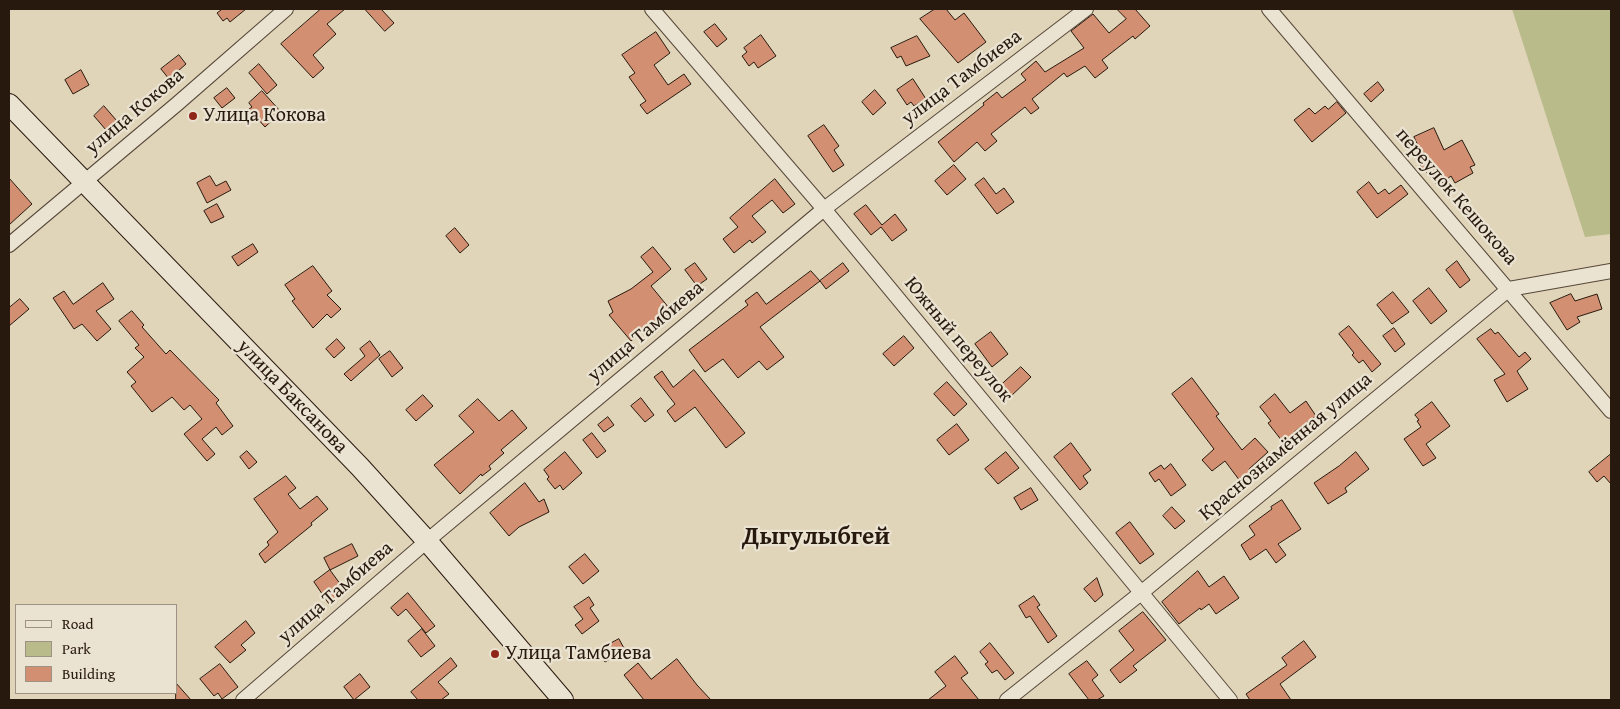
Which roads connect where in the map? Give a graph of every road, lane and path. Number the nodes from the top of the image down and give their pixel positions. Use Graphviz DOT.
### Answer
graph roads {
  1 [pos="286,9"];
  2 [pos="652,9"];
  3 [pos="1086,9"];
  4 [pos="1269,9"];
  5 [pos="9,104"];
  6 [pos="85,181"];
  7 [pos="824,210"];
  8 [pos="9,245"];
  9 [pos="1611,271"];
  10 [pos="1509,289"];
  11 [pos="1611,411"];
  12 [pos="427,542"];
  13 [pos="1141,594"];
  14 [pos="243,700"];
  15 [pos="563,700"];
  16 [pos="1007,700"];
  17 [pos="1230,700"];
  1 -- 6 [label="street, улица Кокова"];
  2 -- 7 [label="street, Южный переулок"];
  3 -- 7 [label="street, улица Тамбиева"];
  4 -- 10 [label="street, переулок Кешокова"];
  5 -- 6 [label="main road, улица Баксанова"];
  6 -- 8 [label="street, улица Кокова"];
  6 -- 12 [label="main road, улица Баксанова"];
  7 -- 12 [label="street, улица Тамбиева"];
  7 -- 13 [label="street, Южный переулок"];
  9 -- 10 [label="street, Краснознамённая улица"];
  10 -- 11 [label="street, переулок Кешокова"];
  10 -- 13 [label="street, Краснознамённая улица"];
  12 -- 14 [label="street, улица Тамбиева"];
  12 -- 15 [label="main road, улица Баксанова"];
  13 -- 16 [label="street, Краснознамённая улица"];
  13 -- 17 [label="street, Южный переулок"];
}
